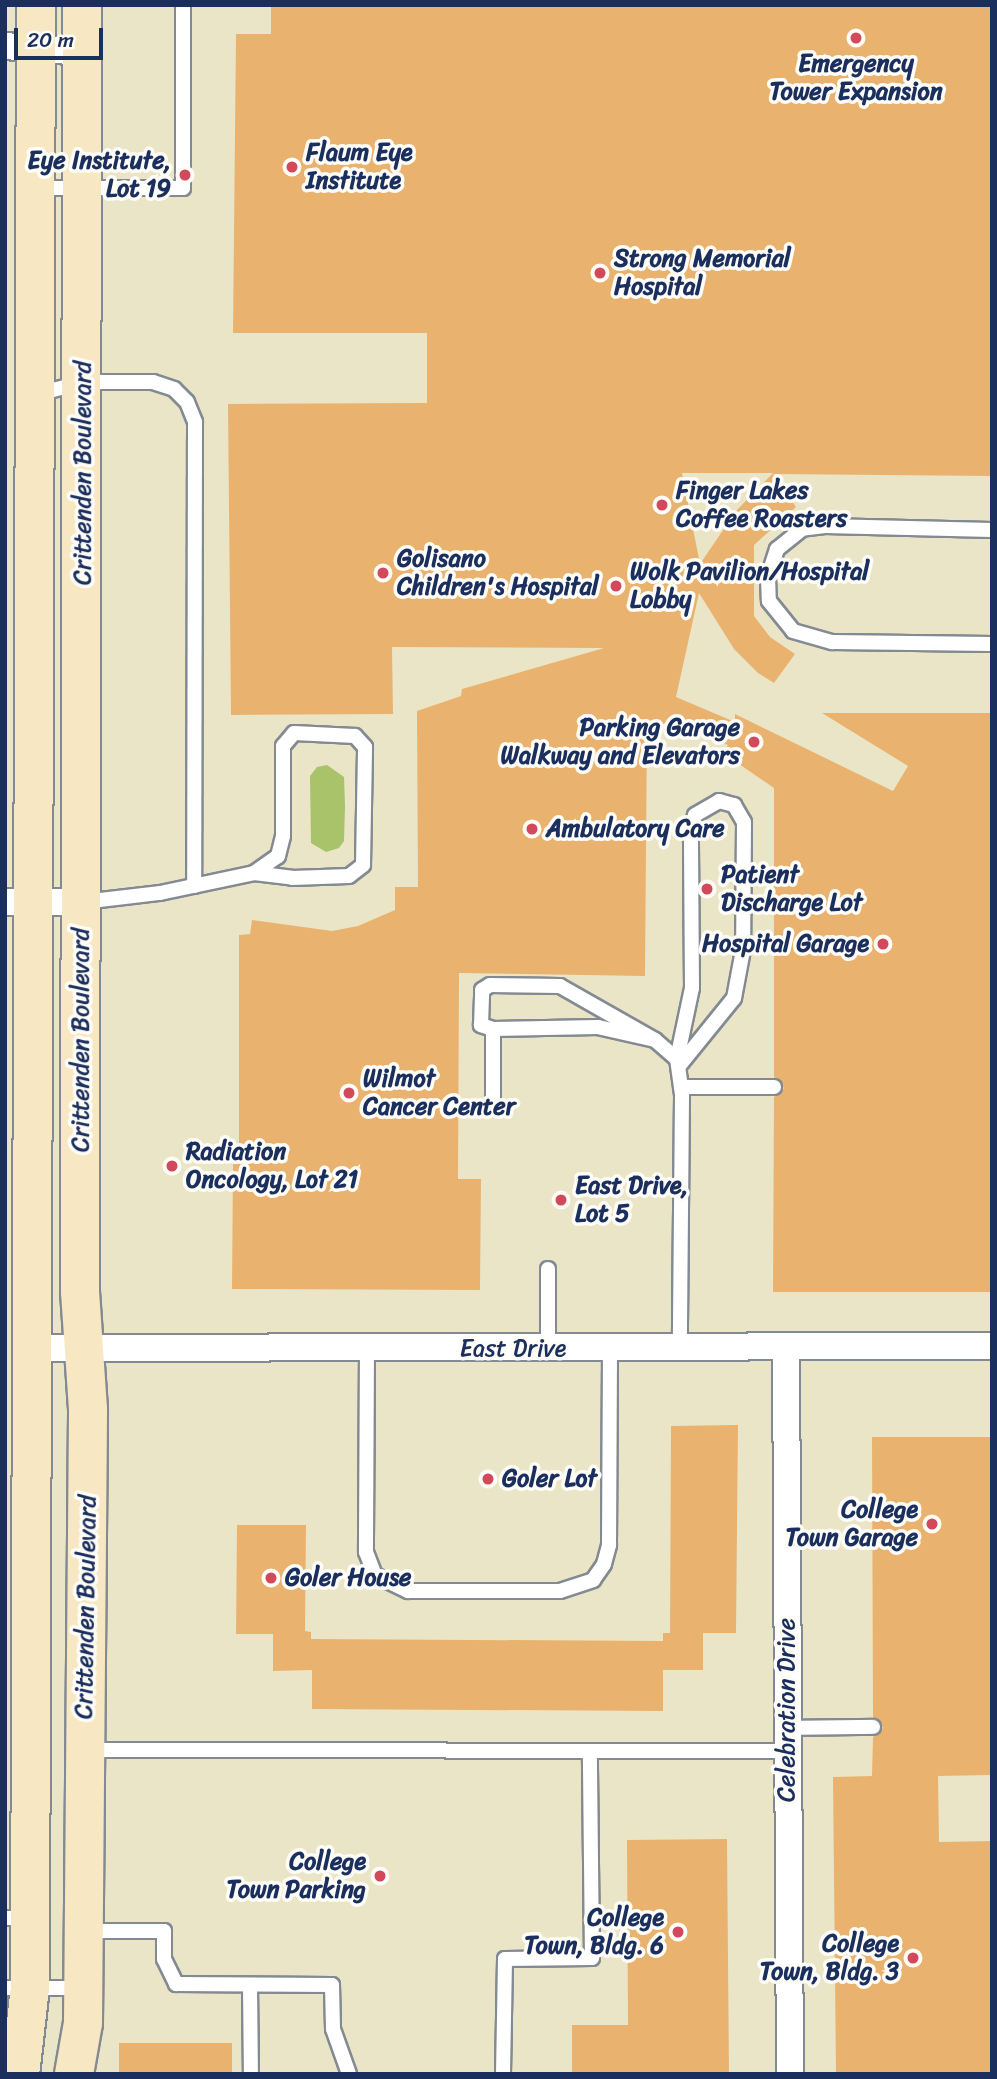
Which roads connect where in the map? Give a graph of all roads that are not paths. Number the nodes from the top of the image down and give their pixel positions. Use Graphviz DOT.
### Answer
graph roads {
  1 [pos="36,5"];
  2 [pos="82,5"];
  3 [pos="183,5"];
  4 [pos="21,49"];
  5 [pos="82,52"];
  6 [pos="36,188"];
  7 [pos="83,189"];
  8 [pos="83,382"];
  9 [pos="36,394"];
  10 [pos="992,530"];
  11 [pos="992,644"];
  12 [pos="254,873"];
  13 [pos="194,886"];
  14 [pos="20,902"];
  15 [pos="81,902"];
  16 [pos="494,1028"];
  17 [pos="655,1040"];
  18 [pos="678,1063"];
  19 [pos="681,1087"];
  20 [pos="774,1087"];
  21 [pos="493,1104"];
  22 [pos="548,1269"];
  23 [pos="786,1346"];
  24 [pos="992,1346"];
  25 [pos="34,1348"];
  26 [pos="680,1348"];
  27 [pos="84,1349"];
  28 [pos="367,1349"];
  29 [pos="548,1349"];
  30 [pos="610,1349"];
  31 [pos="873,1727"];
  32 [pos="787,1740"];
  33 [pos="30,1749"];
  34 [pos="85,1750"];
  35 [pos="590,1751"];
  36 [pos="18,1918"];
  37 [pos="83,1931"];
  38 [pos="250,1985"];
  39 [pos="18,1988"];
  40 [pos="83,1988"];
  41 [pos="20,2074"];
  42 [pos="74,2074"];
  43 [pos="251,2074"];
  44 [pos="349,2074"];
  45 [pos="503,2074"];
  46 [pos="790,2074"];
  1 -- 4 [label="street, Crittenden Boulevard"];
  2 -- 5 [label="street, Crittenden Boulevard"];
  3 -- 7 [label="lane"];
  4 -- 5 [label="street"];
  4 -- 6 [label="street, Crittenden Boulevard"];
  5 -- 7 [label="street, Crittenden Boulevard"];
  6 -- 7 [label="lane"];
  6 -- 9 [label="street, Crittenden Boulevard"];
  7 -- 8 [label="street, Crittenden Boulevard"];
  8 -- 9 [label="lane"];
  8 -- 13 [label="lane"];
  8 -- 15 [label="street, Crittenden Boulevard"];
  9 -- 14 [label="street, Crittenden Boulevard"];
  10 -- 11 [label="lane"];
  12 -- 12 [label="lane"];
  12 -- 13 [label="lane"];
  13 -- 15 [label="lane"];
  14 -- 15 [label="street"];
  14 -- 25 [label="street, Crittenden Boulevard"];
  15 -- 27 [label="street, Crittenden Boulevard"];
  16 -- 17 [label="lane"];
  16 -- 17 [label="lane"];
  16 -- 21 [label="lane"];
  17 -- 18 [label="lane"];
  18 -- 18 [label="lane"];
  18 -- 19 [label="lane"];
  19 -- 20 [label="lane"];
  19 -- 26 [label="lane"];
  22 -- 29 [label="lane"];
  23 -- 24 [label="street, East Drive"];
  23 -- 26 [label="street, East Drive"];
  23 -- 32 [label="street, Celebration Drive"];
  25 -- 27 [label="street, East Drive"];
  25 -- 33 [label="street, Crittenden Boulevard"];
  26 -- 30 [label="street, East Drive"];
  27 -- 28 [label="street, East Drive"];
  27 -- 34 [label="street, Crittenden Boulevard"];
  28 -- 29 [label="street, East Drive"];
  28 -- 30 [label="lane"];
  29 -- 30 [label="street, East Drive"];
  31 -- 32 [label="lane"];
  32 -- 35 [label="lane"];
  32 -- 46 [label="street, Celebration Drive"];
  33 -- 34 [label="street"];
  33 -- 36 [label="street, Crittenden Boulevard"];
  34 -- 35 [label="lane"];
  34 -- 37 [label="street, Crittenden Boulevard"];
  35 -- 45 [label="lane"];
  36 -- 39 [label="street, Crittenden Boulevard"];
  37 -- 38 [label="lane"];
  37 -- 40 [label="street, Crittenden Boulevard"];
  38 -- 43 [label="lane"];
  38 -- 44 [label="lane"];
  39 -- 40 [label="lane"];
  39 -- 41 [label="street, Crittenden Boulevard"];
  40 -- 42 [label="street, Crittenden Boulevard"];
}
